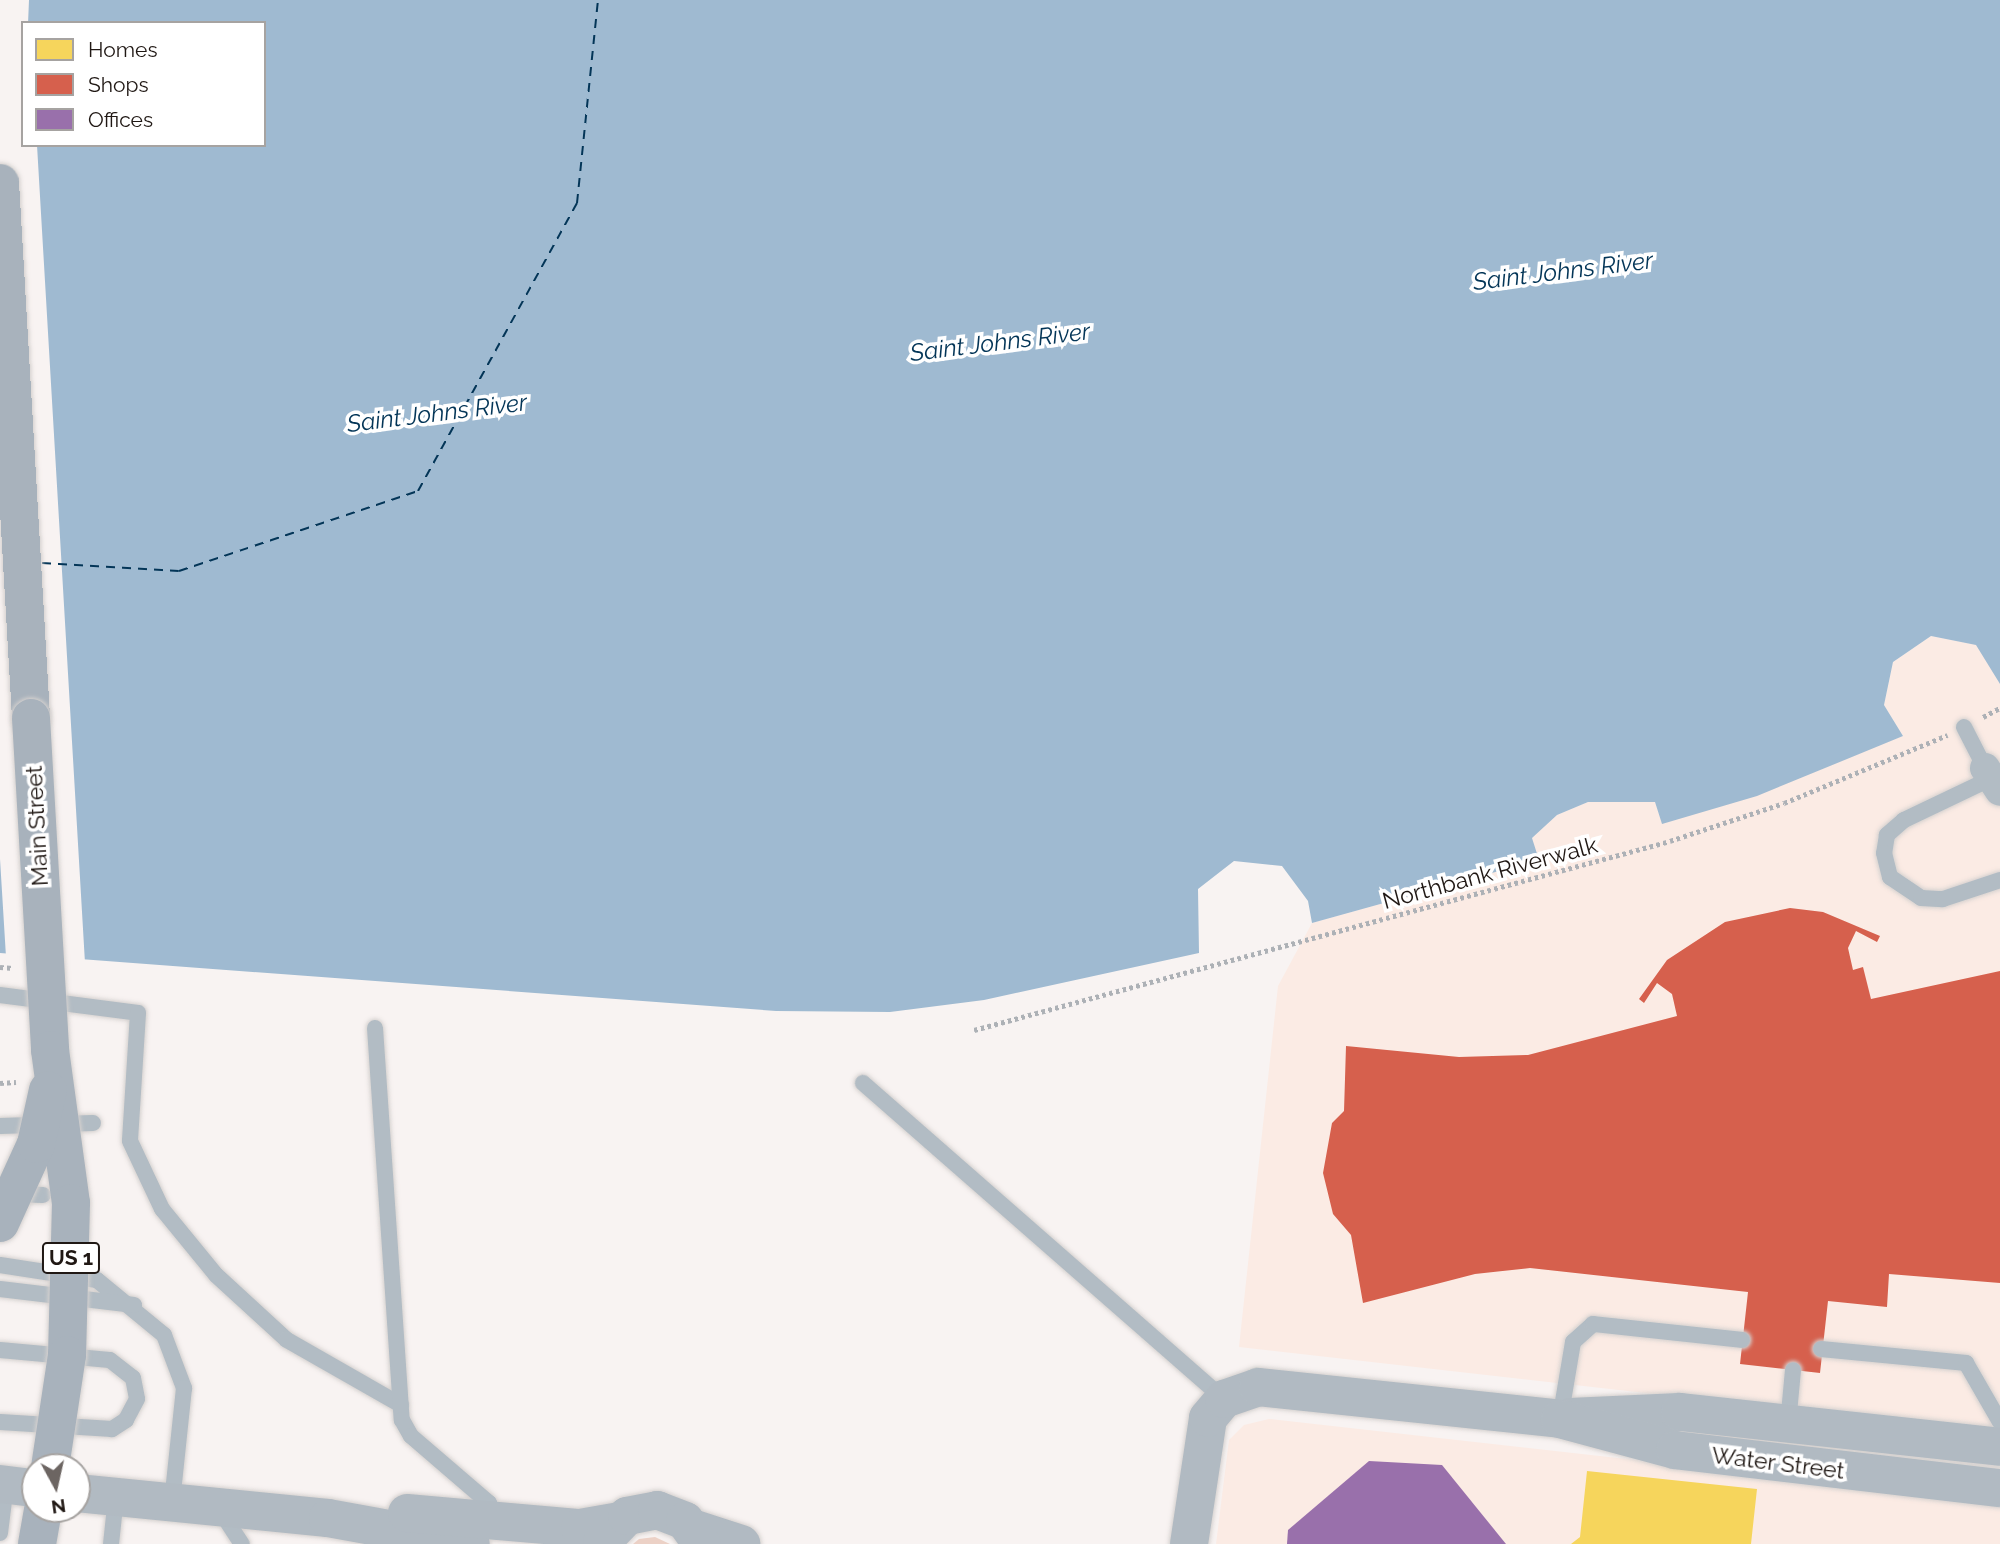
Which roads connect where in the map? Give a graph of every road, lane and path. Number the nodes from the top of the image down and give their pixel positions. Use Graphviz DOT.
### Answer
graph roads {
  1 [pos="0,183"];
  2 [pos="2000,708"];
  3 [pos="1964,727"];
  4 [pos="1992,779"];
  5 [pos="2000,880"];
  6 [pos="0,995"];
  7 [pos="375,1028"];
  8 [pos="974,1030"];
  9 [pos="50,1050"];
  10 [pos="863,1083"];
  11 [pos="93,1122"];
  12 [pos="0,1126"];
  13 [pos="16,1194"];
  14 [pos="0,1223"];
  15 [pos="0,1265"];
  16 [pos="0,1289"];
  17 [pos="134,1305"];
  18 [pos="1742,1340"];
  19 [pos="1821,1349"];
  20 [pos="0,1350"];
  21 [pos="1793,1370"];
  22 [pos="1224,1399"];
  23 [pos="401,1405"];
  24 [pos="1560,1419"];
  25 [pos="0,1422"];
  26 [pos="2000,1422"];
  27 [pos="1788,1424"];
  28 [pos="2000,1447"];
  29 [pos="52,1453"];
  30 [pos="1783,1464"];
  31 [pos="14,1486"];
  32 [pos="2000,1488"];
  33 [pos="91,1494"];
  34 [pos="116,1497"];
  35 [pos="172,1503"];
  36 [pos="217,1507"];
  37 [pos="41,1523"];
  38 [pos="483,1531"];
  39 [pos="0,1533"];
  40 [pos="610,1533"];
  41 [pos="697,1536"];
  42 [pos="37,1544"];
  43 [pos="111,1544"];
  44 [pos="243,1544"];
  45 [pos="741,1544"];
  46 [pos="1189,1544"];
  1 -- 9 [label="main road, Main Street / US 1, bridge"];
  2 -- 3 [label="path, Northbank Riverwalk"];
  3 -- 4 [label="lane"];
  3 -- 8 [label="path, Northbank Riverwalk"];
  4 -- 5 [label="lane"];
  6 -- 23 [label="lane"];
  7 -- 23 [label="lane"];
  9 -- 13 [label="main road, US 1, bridge"];
  9 -- 29 [label="main road, Main Street / US 1, bridge"];
  10 -- 22 [label="lane"];
  11 -- 12 [label="lane"];
  13 -- 14 [label="main road, US 1, bridge"];
  15 -- 17 [label="lane"];
  16 -- 17 [label="lane"];
  17 -- 35 [label="lane"];
  18 -- 24 [label="lane"];
  19 -- 26 [label="lane"];
  20 -- 25 [label="lane"];
  21 -- 27 [label="lane"];
  22 -- 24 [label="street, Water Street"];
  22 -- 46 [label="street"];
  23 -- 38 [label="lane"];
  24 -- 27 [label="street, Water Street"];
  24 -- 30 [label="street, Water Street"];
  27 -- 28 [label="street, Water Street"];
  27 -- 30 [label="street"];
  30 -- 32 [label="street, Water Street"];
  31 -- 39 [label="lane"];
  33 -- 34 [label="street"];
  34 -- 35 [label="street"];
  34 -- 43 [label="lane"];
  35 -- 36 [label="street"];
  36 -- 38 [label="street"];
  36 -- 44 [label="lane"];
  37 -- 42 [label="main road"];
  38 -- 40 [label="street"];
  40 -- 41 [label="street"];
  41 -- 45 [label="street"];
}
